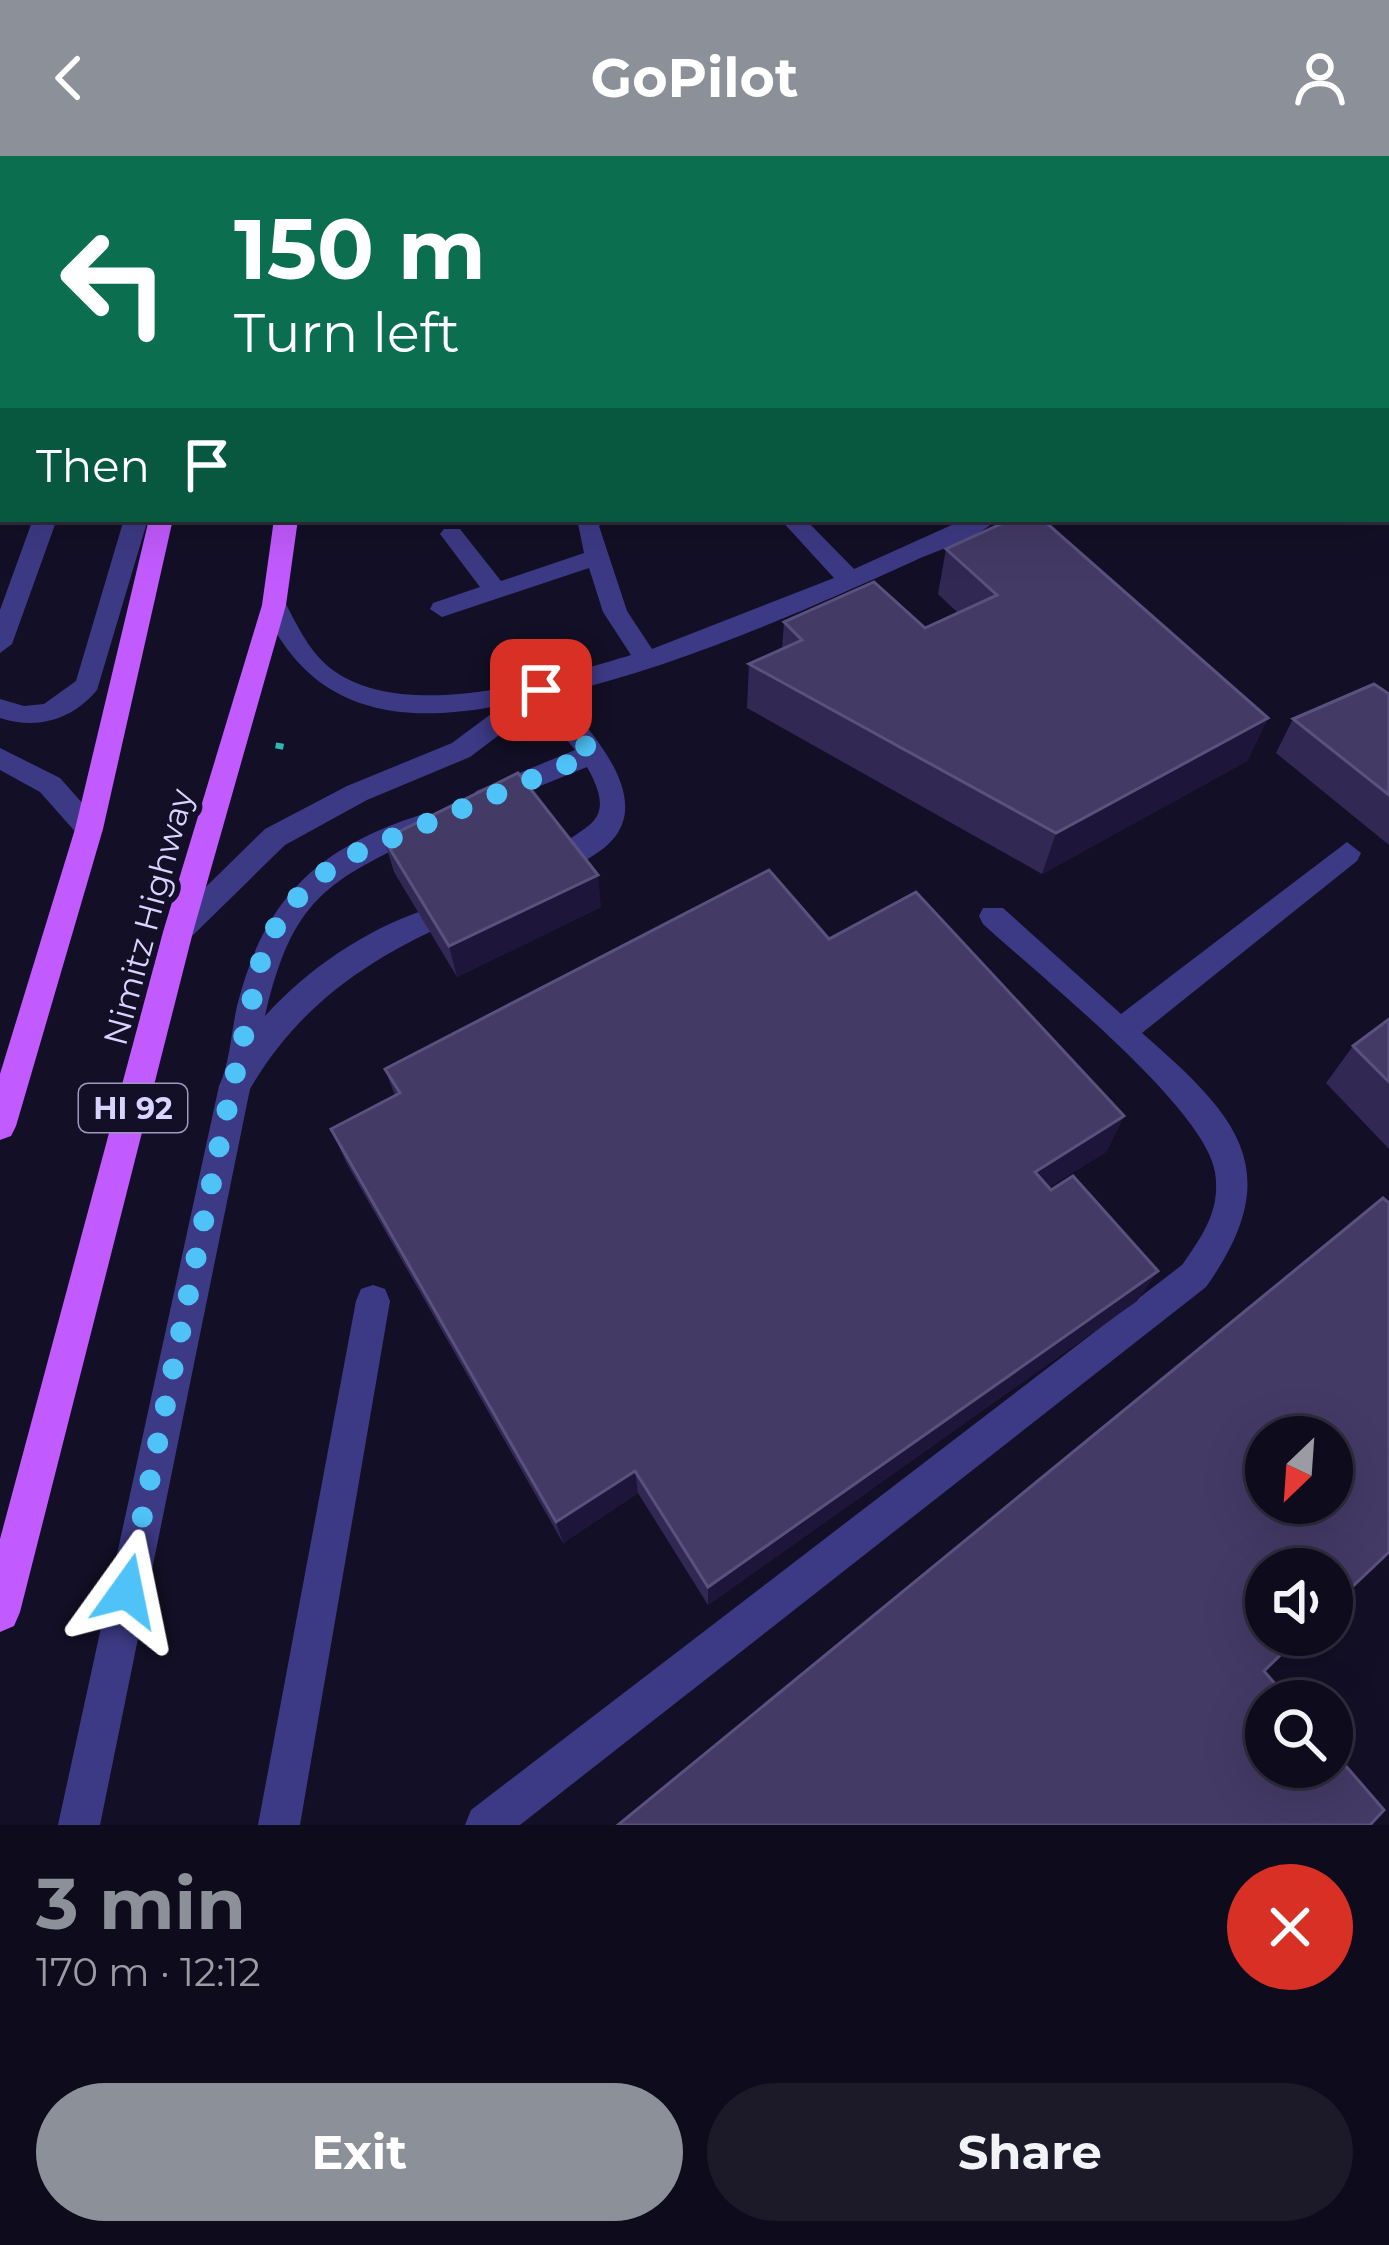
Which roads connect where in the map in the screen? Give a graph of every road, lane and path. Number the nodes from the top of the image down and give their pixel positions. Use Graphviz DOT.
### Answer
graph roads {
  1 [pos="45,522"];
  2 [pos="135,522"];
  3 [pos="160,522"];
  4 [pos="286,522"];
  5 [pos="590,522"];
  6 [pos="795,522"];
  7 [pos="978,522"];
  8 [pos="452,534"];
  9 [pos="597,557"];
  10 [pos="851,580"];
  11 [pos="496,591"];
  12 [pos="274,605"];
  13 [pos="442,609"];
  14 [pos="1,636"];
  15 [pos="648,662"];
  16 [pos="541,690"];
  17 [pos="0,708"];
  18 [pos="281,738"];
  19 [pos="279,749"];
  20 [pos="592,754"];
  21 [pos="0,758"];
  22 [pos="88,829"];
  23 [pos="1347,853"];
  24 [pos="564,859"];
  25 [pos="993,916"];
  26 [pos="424,922"];
  27 [pos="178,932"];
  28 [pos="1120,1032"];
  29 [pos="236,1086"];
  30 [pos="0,1126"];
  31 [pos="373,1300"];
  32 [pos="0,1612"];
  33 [pos="79,1825"];
  34 [pos="279,1825"];
  35 [pos="486,1825"];
  1 -- 14 [label="lane"];
  2 -- 17 [label="lane"];
  3 -- 22 [label="main road"];
  4 -- 12 [label="main road, Nimitz Highway / HI 92"];
  5 -- 9 [label="lane"];
  6 -- 10 [label="lane"];
  7 -- 10 [label="lane"];
  8 -- 11 [label="lane"];
  9 -- 11 [label="lane"];
  9 -- 15 [label="lane"];
  10 -- 15 [label="lane"];
  11 -- 13 [label="lane"];
  12 -- 16 [label="lane"];
  12 -- 27 [label="main road, Nimitz Highway / HI 92"];
  15 -- 16 [label="lane"];
  16 -- 20 [label="lane"];
  16 -- 27 [label="lane"];
  18 -- 19 [label="path"];
  20 -- 24 [label="lane"];
  20 -- 29 [label="lane"];
  21 -- 22 [label="lane"];
  22 -- 30 [label="main road"];
  23 -- 28 [label="lane"];
  25 -- 28 [label="lane"];
  26 -- 29 [label="lane"];
  27 -- 32 [label="main road, Nimitz Highway / HI 92"];
  28 -- 35 [label="lane"];
  29 -- 33 [label="lane"];
  31 -- 34 [label="lane"];
}
